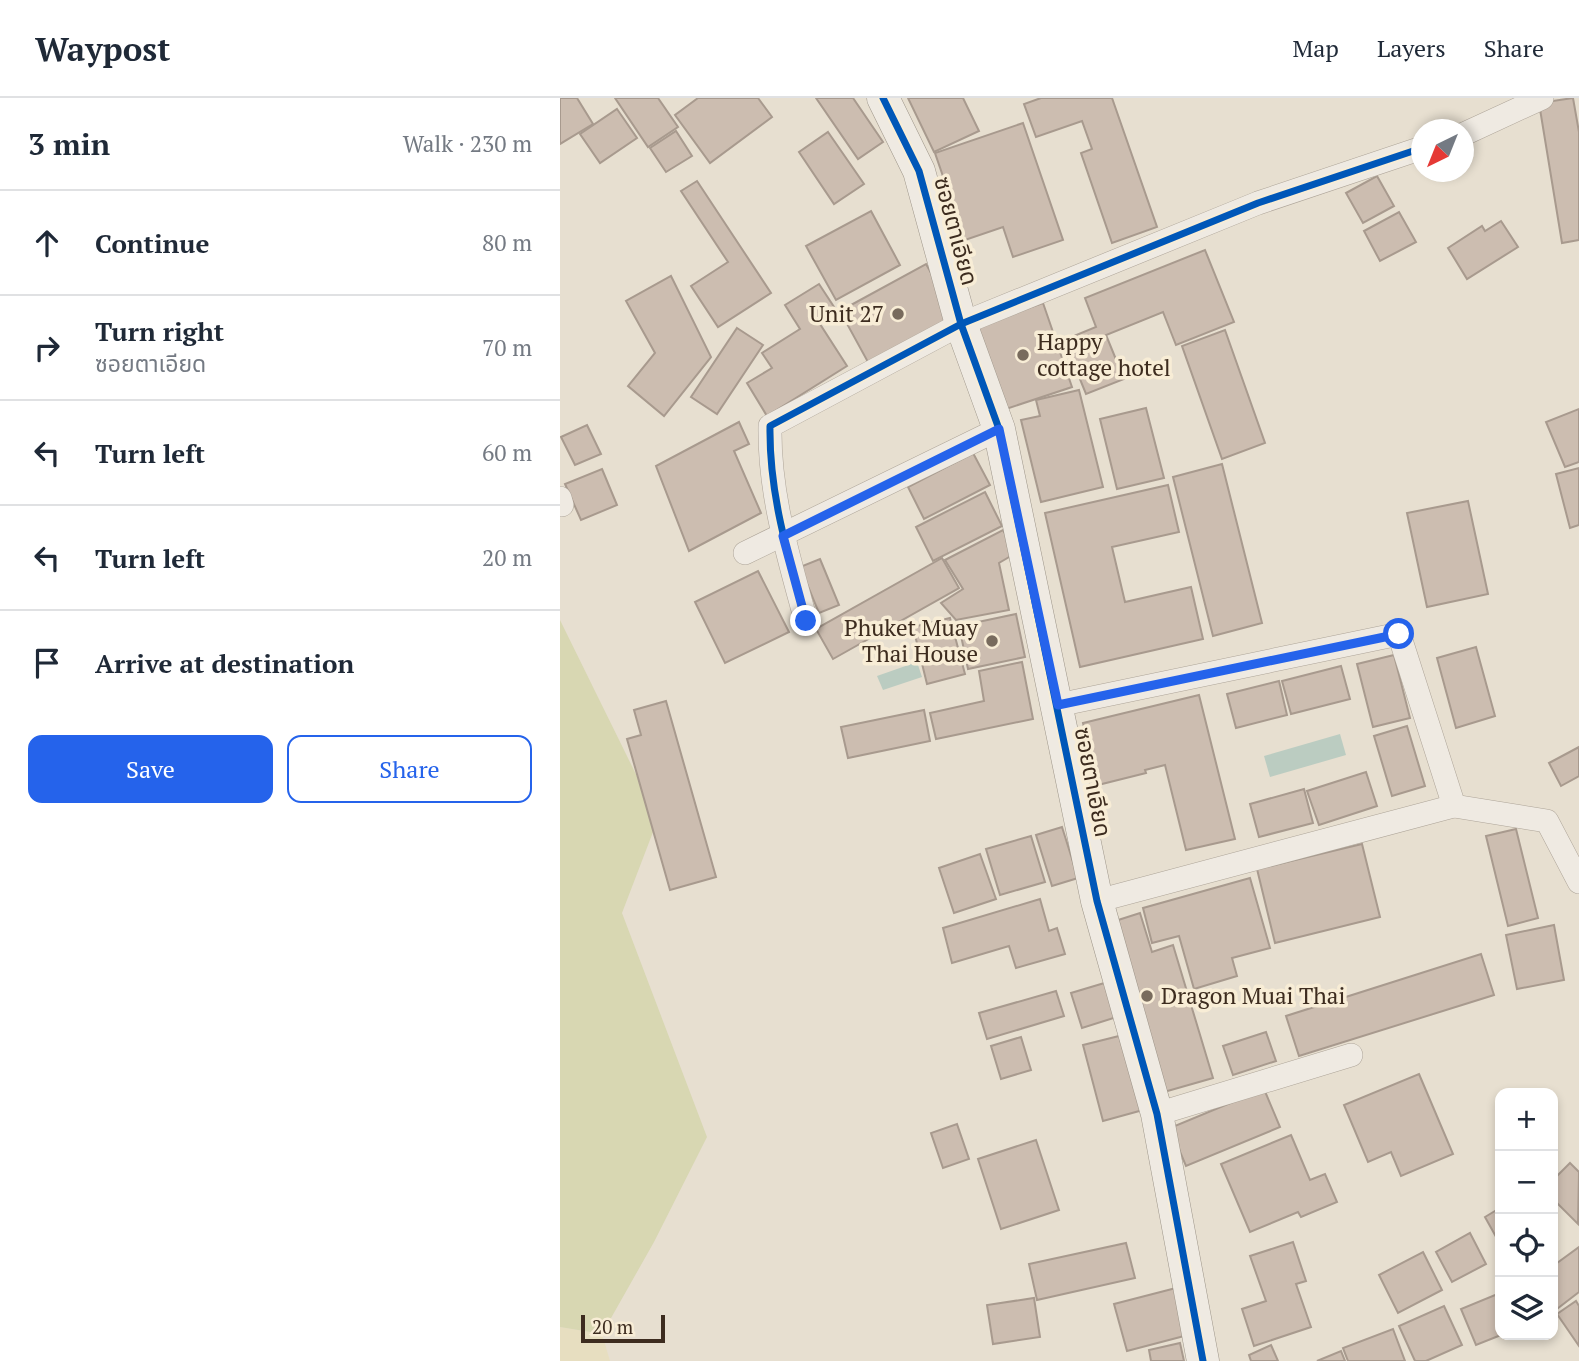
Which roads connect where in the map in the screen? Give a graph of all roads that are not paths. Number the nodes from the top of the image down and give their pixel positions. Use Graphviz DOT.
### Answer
graph roads {
  1 [pos="883,98"];
  2 [pos="1542,98"];
  3 [pos="1474,129"];
  4 [pos="1411,152"];
  5 [pos="961,324"];
  6 [pos="999,429"];
  7 [pos="783,536"];
  8 [pos="745,553"];
  9 [pos="806,621"];
  10 [pos="1058,705"];
  11 [pos="1454,806"];
  12 [pos="1579,882"];
  13 [pos="1097,901"];
  14 [pos="1351,1055"];
  15 [pos="1157,1114"];
  16 [pos="1203,1361"];
  1 -- 5 [label="street, ซอยตาเอียด"];
  2 -- 3 [label="street"];
  4 -- 5 [label="street"];
  5 -- 6 [label="street, ซอยตาเอียด"];
  5 -- 7 [label="street"];
  6 -- 7 [label="street"];
  6 -- 10 [label="street, ซอยตาเอียด"];
  7 -- 8 [label="street"];
  7 -- 9 [label="street"];
  10 -- 11 [label="street"];
  10 -- 13 [label="street, ซอยตาเอียด"];
  11 -- 12 [label="street"];
  11 -- 13 [label="street"];
  13 -- 15 [label="street, ซอยตาเอียด"];
  14 -- 15 [label="street"];
  15 -- 16 [label="street, ซอยตาเอียด"];
}
